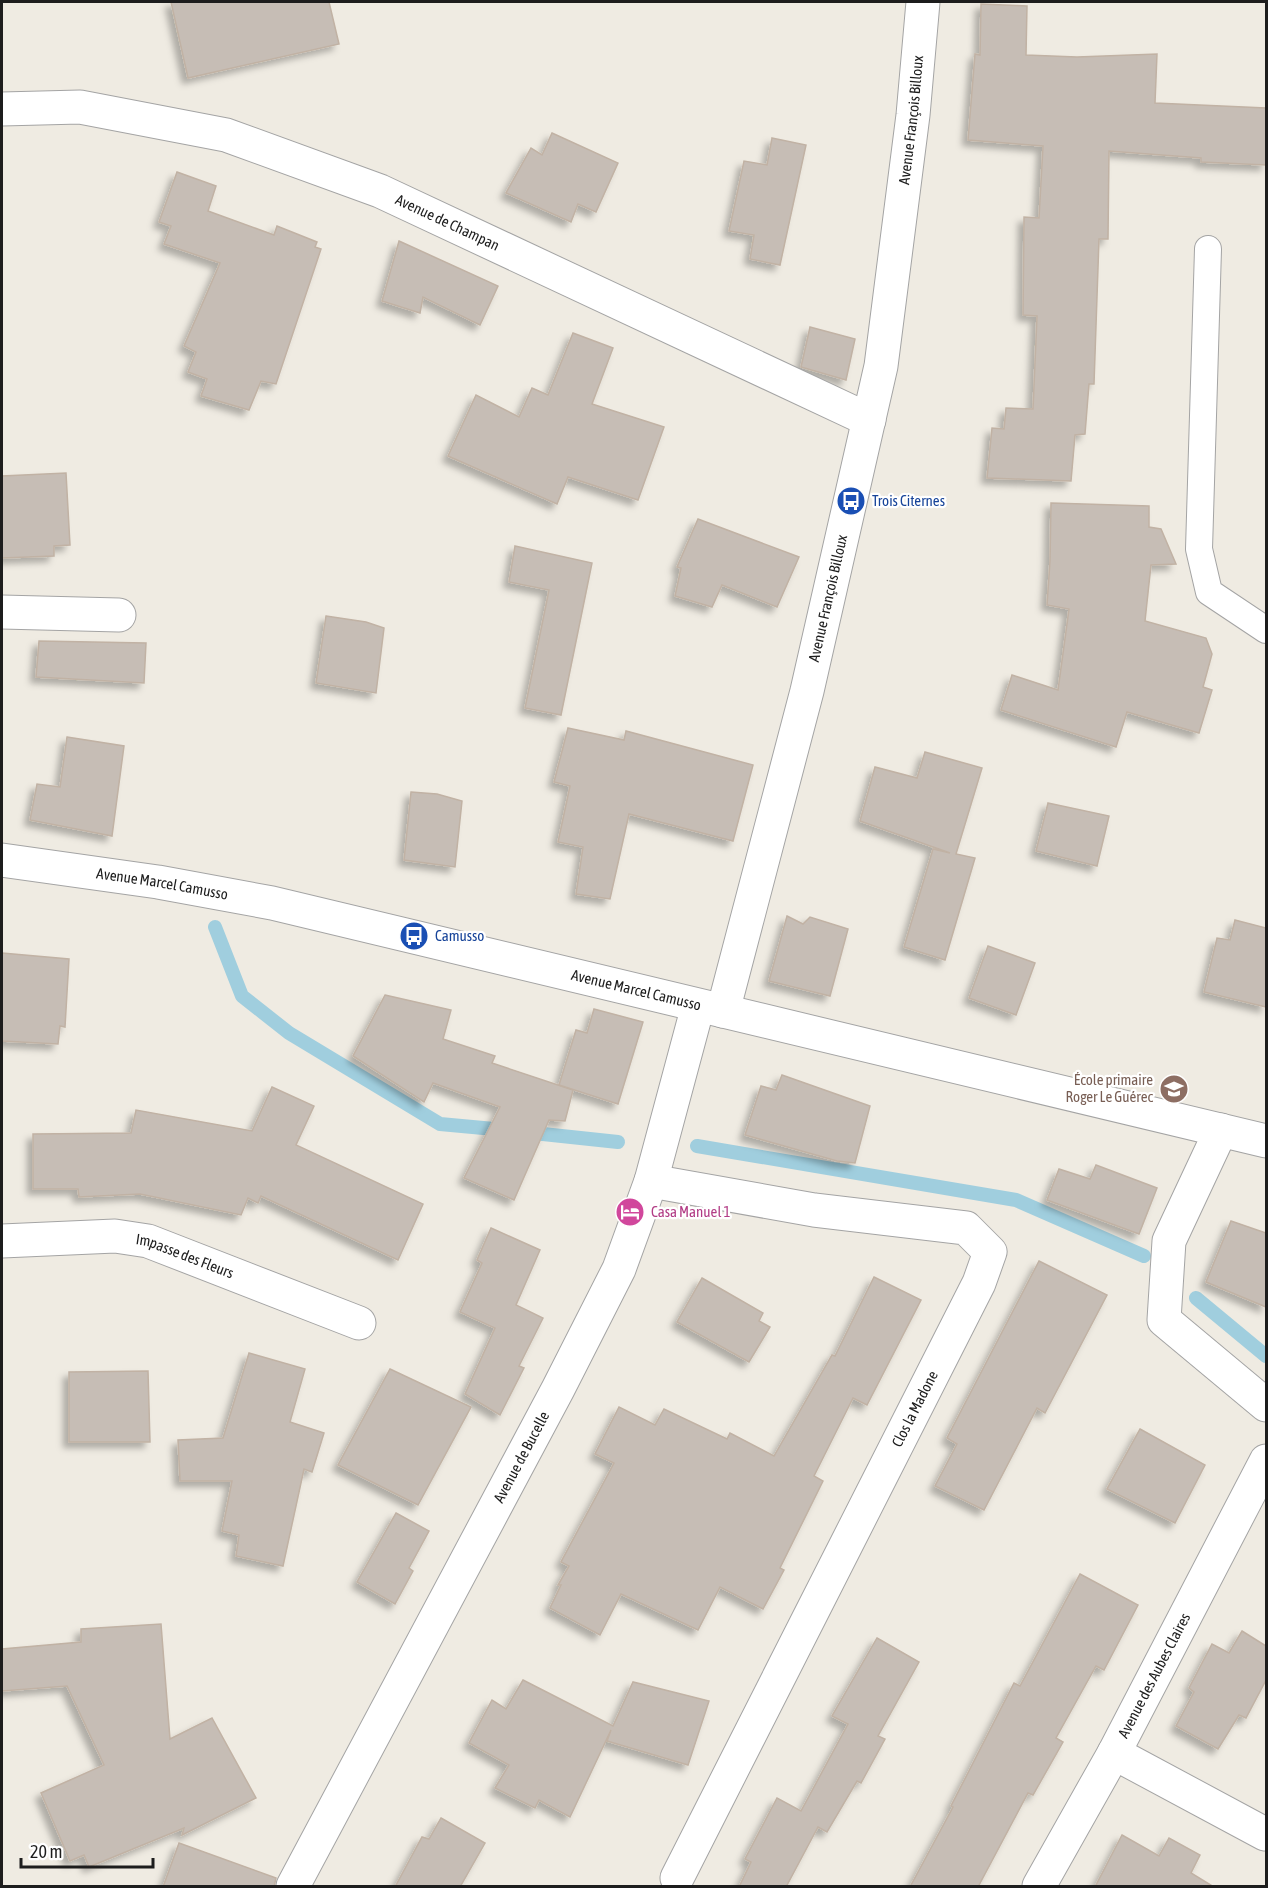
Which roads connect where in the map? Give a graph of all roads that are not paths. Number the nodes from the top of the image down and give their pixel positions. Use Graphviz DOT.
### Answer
graph roads {
  1 [pos="923,2"];
  2 [pos="2,109"];
  3 [pos="1208,249"];
  4 [pos="869,420"];
  5 [pos="2,612"];
  6 [pos="119,615"];
  7 [pos="1266,630"];
  8 [pos="2,860"];
  9 [pos="710,1008"];
  10 [pos="1221,1130"];
  11 [pos="1266,1141"];
  12 [pos="651,1181"];
  13 [pos="2,1241"];
  14 [pos="359,1323"];
  15 [pos="1266,1405"];
  16 [pos="1266,1461"];
  17 [pos="1114,1753"];
  18 [pos="1265,1834"];
  19 [pos="676,1878"];
  20 [pos="293,1887"];
  21 [pos="1039,1887"];
  1 -- 4 [label="street, Avenue François Billoux"];
  2 -- 4 [label="street, Avenue de Champan"];
  3 -- 7 [label="lane"];
  4 -- 9 [label="street, Avenue François Billoux"];
  5 -- 6 [label="street"];
  8 -- 9 [label="street, Avenue Marcel Camusso"];
  9 -- 10 [label="street, Avenue Marcel Camusso"];
  9 -- 12 [label="street, Avenue de Bucelle"];
  10 -- 11 [label="street, Avenue Marcel Camusso"];
  10 -- 15 [label="street"];
  12 -- 19 [label="street, Clos la Madone"];
  12 -- 20 [label="street, Avenue de Bucelle"];
  13 -- 14 [label="street, Impasse des Fleurs"];
  16 -- 17 [label="street, Avenue des Aubes Claires"];
  17 -- 18 [label="street"];
  17 -- 21 [label="street, Avenue des Aubes Claires"];
}
